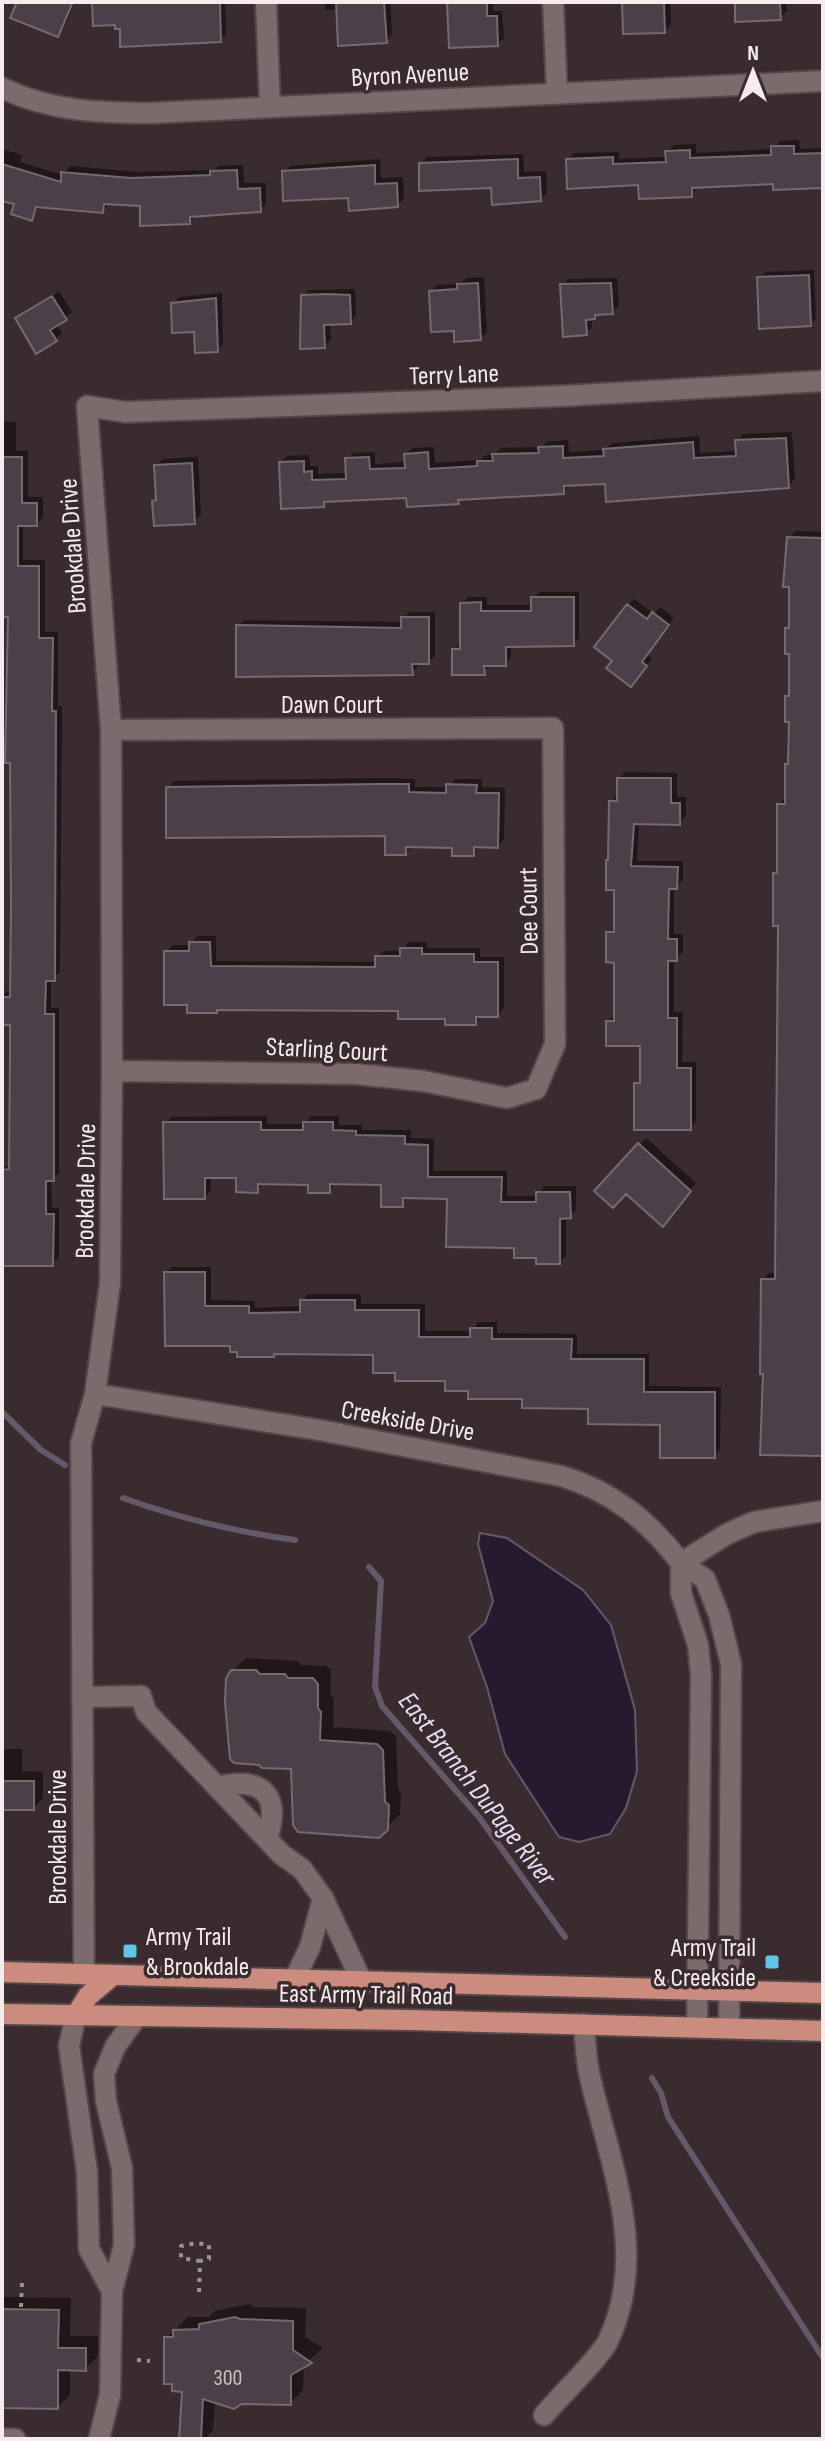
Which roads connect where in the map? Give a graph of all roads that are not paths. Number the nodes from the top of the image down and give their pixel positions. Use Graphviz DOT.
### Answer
graph roads {
  1 [pos="266,2"];
  2 [pos="553,2"];
  3 [pos="823,81"];
  4 [pos="2,88"];
  5 [pos="557,94"];
  6 [pos="270,107"];
  7 [pos="823,381"];
  8 [pos="87,406"];
  9 [pos="553,728"];
  10 [pos="111,730"];
  11 [pos="112,1071"];
  12 [pos="536,1089"];
  13 [pos="95,1394"];
  14 [pos="823,1511"];
  15 [pos="681,1563"];
  16 [pos="82,1697"];
  17 [pos="700,1767"];
  18 [pos="731,1767"];
  19 [pos="217,1787"];
  20 [pos="267,1839"];
  21 [pos="323,1898"];
  22 [pos="2,1972"];
  23 [pos="84,1975"];
  24 [pos="113,1975"];
  25 [pos="294,1980"];
  26 [pos="362,1982"];
  27 [pos="698,1989"];
  28 [pos="729,1990"];
  29 [pos="823,1993"];
  30 [pos="2,2014"];
  31 [pos="76,2015"];
  32 [pos="137,2016"];
  33 [pos="584,2024"];
  34 [pos="697,2027"];
  35 [pos="729,2028"];
  36 [pos="823,2031"];
  37 [pos="122,2168"];
  38 [pos="87,2172"];
  39 [pos="112,2291"];
  40 [pos="544,2415"];
  41 [pos="93,2437"];
  42 [pos="2,2439"];
  43 [pos="15,2439"];
  1 -- 6 [label="street"];
  2 -- 5 [label="street"];
  3 -- 5 [label="street, Byron Avenue"];
  4 -- 6 [label="street, Byron Avenue"];
  5 -- 6 [label="street, Byron Avenue"];
  7 -- 8 [label="street, Terry Lane"];
  8 -- 10 [label="street, Brookdale Drive"];
  9 -- 10 [label="street, Dawn Court"];
  9 -- 12 [label="street, Dee Court"];
  10 -- 11 [label="street, Brookdale Drive"];
  11 -- 12 [label="street, Starling Court"];
  11 -- 13 [label="street, Brookdale Drive"];
  13 -- 15 [label="street, Creekside Drive"];
  13 -- 16 [label="street, Brookdale Drive"];
  14 -- 15 [label="street"];
  15 -- 17 [label="street"];
  15 -- 18 [label="street, Creekside Drive"];
  16 -- 19 [label="street"];
  16 -- 23 [label="street, Brookdale Drive"];
  17 -- 18 [label="street"];
  17 -- 27 [label="street"];
  18 -- 28 [label="street, Creekside Drive"];
  19 -- 20 [label="street"];
  19 -- 20 [label="street"];
  20 -- 21 [label="street"];
  21 -- 25 [label="street"];
  21 -- 26 [label="street"];
  22 -- 23 [label="main road, East Army Trail Road"];
  23 -- 24 [label="main road, East Army Trail Road"];
  24 -- 25 [label="main road, East Army Trail Road"];
  24 -- 31 [label="main road"];
  25 -- 26 [label="main road, East Army Trail Road"];
  26 -- 27 [label="main road, East Army Trail Road"];
  27 -- 28 [label="main road, East Army Trail Road"];
  27 -- 34 [label="street"];
  28 -- 29 [label="main road, East Army Trail Road"];
  28 -- 35 [label="street, Creekside Drive"];
  30 -- 31 [label="main road, East Army Trail Road"];
  31 -- 32 [label="main road, East Army Trail Road"];
  31 -- 38 [label="street"];
  32 -- 33 [label="main road, East Army Trail Road"];
  32 -- 37 [label="street"];
  33 -- 34 [label="main road, East Army Trail Road"];
  33 -- 40 [label="street"];
  34 -- 35 [label="main road, East Army Trail Road"];
  35 -- 36 [label="main road, East Army Trail Road"];
  37 -- 38 [label="street"];
  37 -- 39 [label="street"];
  38 -- 39 [label="street"];
  39 -- 41 [label="street"];
  42 -- 43 [label="street"];
}
